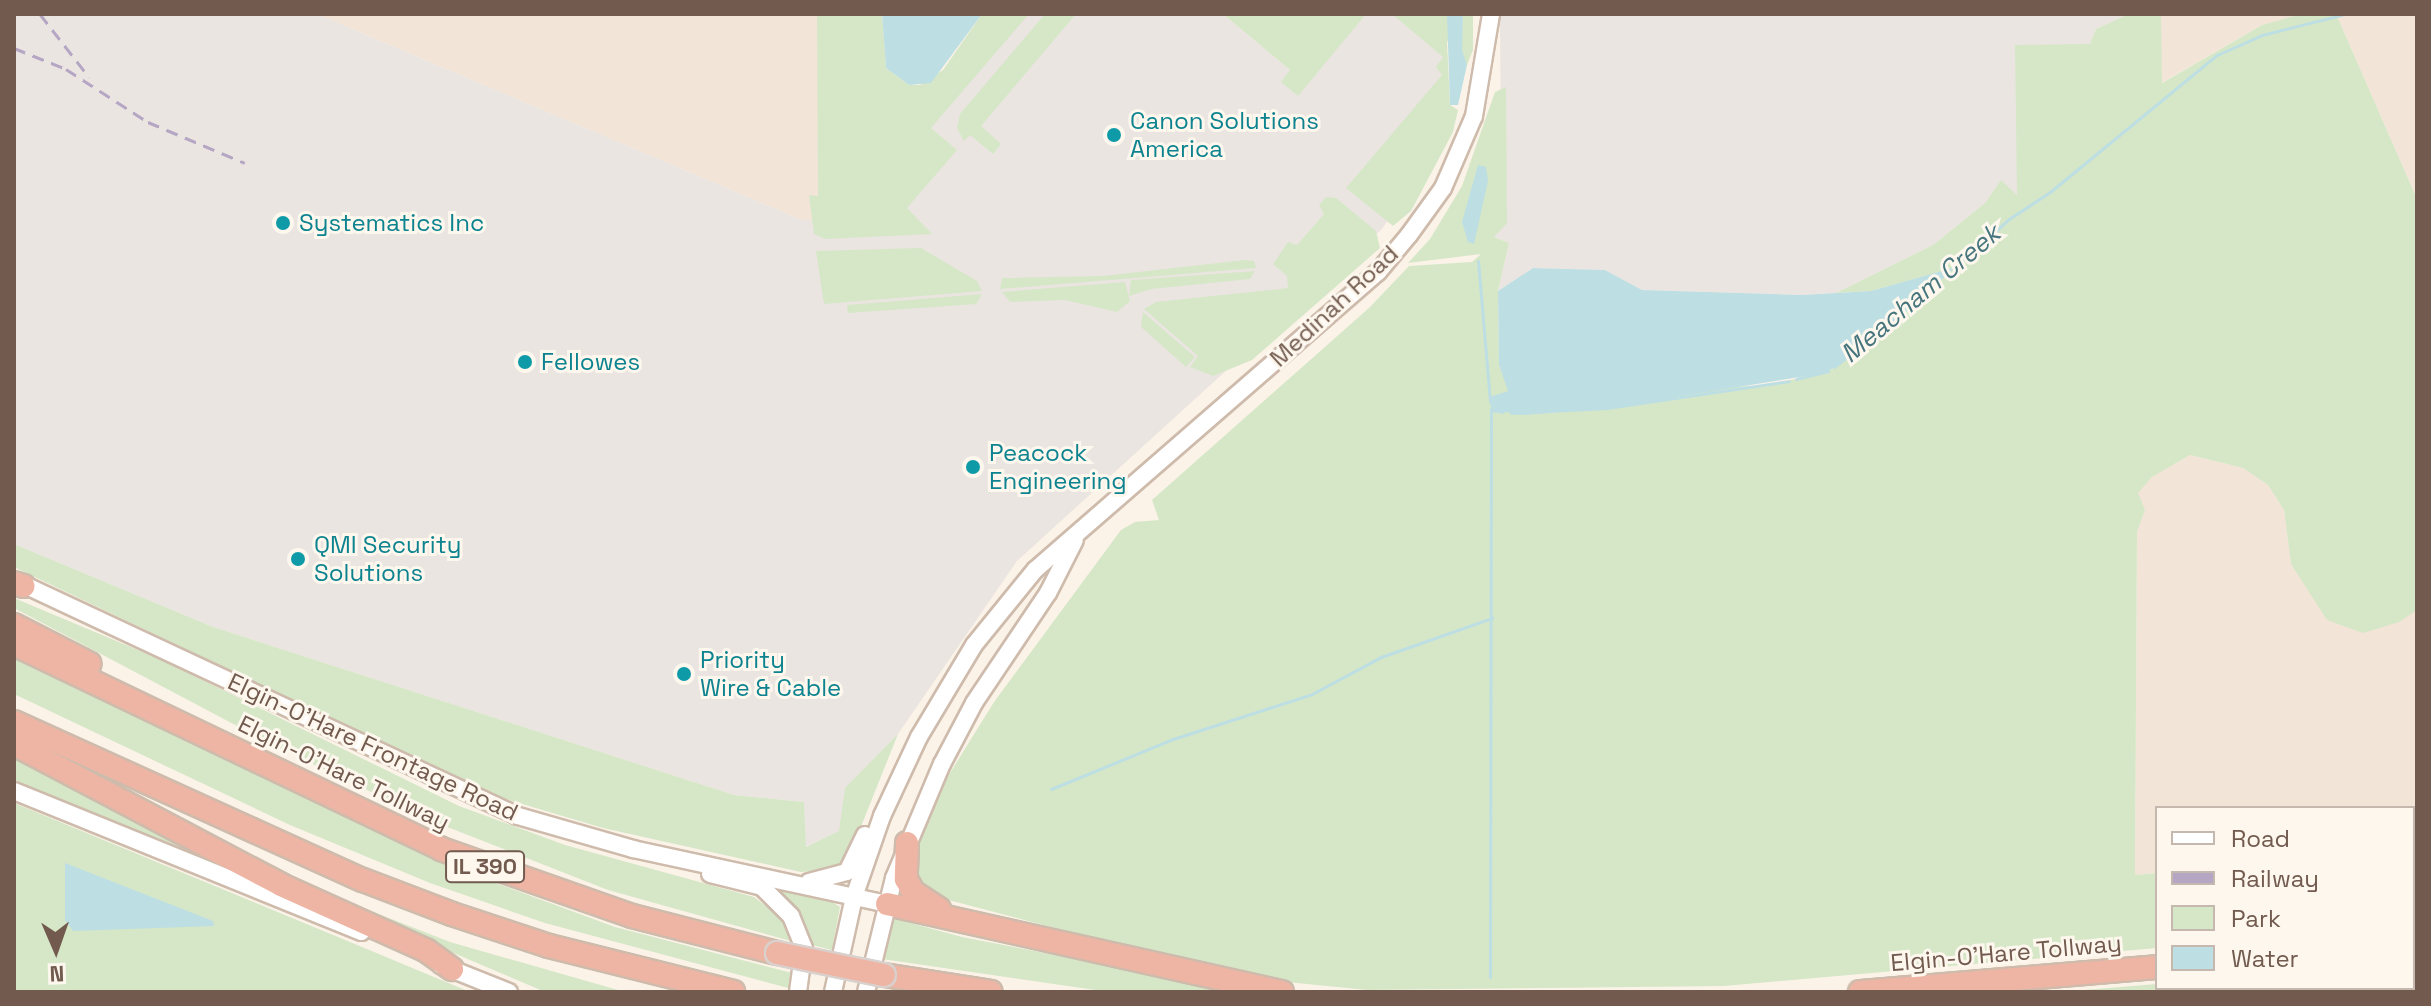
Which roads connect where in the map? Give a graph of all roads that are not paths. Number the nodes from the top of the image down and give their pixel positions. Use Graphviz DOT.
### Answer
graph roads {
  1 [pos="1491,14"];
  2 [pos="1077,536"];
  3 [pos="17,583"];
  4 [pos="14,625"];
  5 [pos="14,644"];
  6 [pos="14,722"];
  7 [pos="210,737"];
  8 [pos="919,737"];
  9 [pos="14,744"];
  10 [pos="14,791"];
  11 [pos="907,843"];
  12 [pos="633,849"];
  13 [pos="797,883"];
  14 [pos="854,897"];
  15 [pos="887,904"];
  16 [pos="962,920"];
  17 [pos="2155,967"];
  18 [pos="452,969"];
  19 [pos="509,992"];
  20 [pos="733,992"];
  21 [pos="798,992"];
  22 [pos="833,992"];
  23 [pos="866,992"];
  24 [pos="991,992"];
  25 [pos="1282,992"];
  26 [pos="1860,992"];
  1 -- 2 [label="main road, Medinah Road"];
  2 -- 8 [label="main road, Medinah Road"];
  2 -- 11 [label="main road, Medinah Road"];
  3 -- 12 [label="main road, Elgin-O'Hare Frontage Road"];
  4 -- 7 [label="highway"];
  5 -- 7 [label="highway, Elgin-O'Hare Tollway / IL 390"];
  6 -- 20 [label="highway, IL 390"];
  7 -- 24 [label="highway, Elgin-O'Hare Tollway / IL 390, bridge"];
  8 -- 13 [label="main road"];
  8 -- 14 [label="main road, Medinah Road"];
  9 -- 18 [label="highway"];
  10 -- 18 [label="main road"];
  11 -- 15 [label="main road, Medinah Road"];
  11 -- 16 [label="highway"];
  12 -- 13 [label="main road, Elgin-O'Hare Frontage Road"];
  12 -- 21 [label="main road"];
  13 -- 14 [label="main road, Elgin-O'Hare Frontage Road"];
  14 -- 15 [label="main road, Elgin-O'Hare Frontage Road"];
  14 -- 22 [label="main road, Medinah Road"];
  15 -- 16 [label="highway"];
  15 -- 23 [label="main road, Medinah Road"];
  16 -- 25 [label="highway"];
  17 -- 26 [label="highway, Elgin-O'Hare Tollway"];
  18 -- 19 [label="main road"];
}
